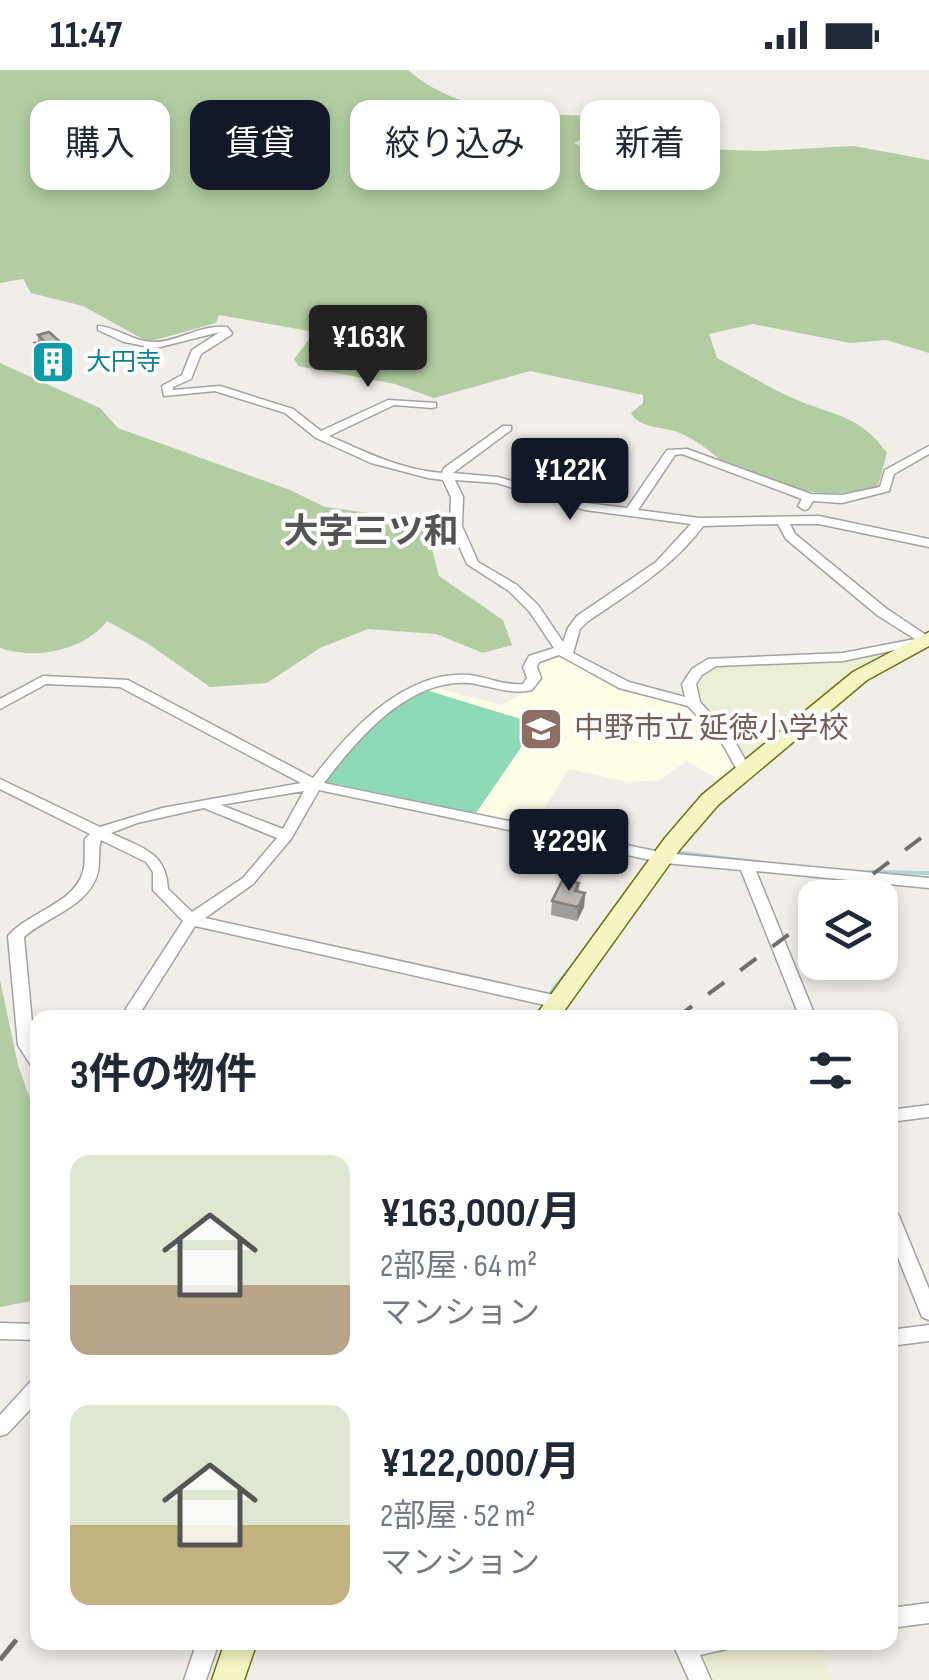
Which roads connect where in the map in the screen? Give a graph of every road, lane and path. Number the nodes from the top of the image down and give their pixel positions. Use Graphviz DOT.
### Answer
graph roads {
  1 [pos="102,328"];
  2 [pos="432,405"];
  3 [pos="507,428"];
  4 [pos="320,436"];
  5 [pos="929,449"];
  6 [pos="448,476"];
  7 [pos="809,497"];
  8 [pos="631,512"];
  9 [pos="789,520"];
  10 [pos="698,522"];
  11 [pos="929,543"];
  12 [pos="923,640"];
  13 [pos="563,652"];
  14 [pos="693,703"];
  15 [pos="0,704"];
  16 [pos="745,772"];
  17 [pos="0,783"];
  18 [pos="315,786"];
  19 [pos="208,805"];
  20 [pos="99,832"];
  21 [pos="286,836"];
  22 [pos="665,858"];
  23 [pos="748,869"];
  24 [pos="929,883"];
  25 [pos="190,920"];
  26 [pos="133,1010"];
  27 [pos="552,1010"];
  28 [pos="805,1010"];
  29 [pos="30,1051"];
  30 [pos="929,1110"];
  31 [pos="898,1115"];
  32 [pos="898,1236"];
  33 [pos="929,1312"];
  34 [pos="0,1331"];
  35 [pos="30,1332"];
  36 [pos="929,1333"];
  37 [pos="898,1337"];
  38 [pos="30,1396"];
  39 [pos="0,1428"];
  40 [pos="929,1613"];
  41 [pos="898,1617"];
  42 [pos="205,1650"];
  43 [pos="238,1650"];
  44 [pos="686,1650"];
  45 [pos="195,1680"];
  46 [pos="228,1680"];
  47 [pos="700,1680"];
  1 -- 4 [label="street"];
  2 -- 4 [label="street"];
  3 -- 6 [label="street"];
  4 -- 6 [label="street"];
  5 -- 7 [label="street"];
  6 -- 8 [label="street"];
  6 -- 13 [label="street"];
  7 -- 8 [label="street"];
  7 -- 9 [label="street"];
  8 -- 10 [label="street"];
  9 -- 10 [label="street"];
  9 -- 11 [label="street"];
  9 -- 12 [label="street"];
  10 -- 13 [label="street"];
  12 -- 14 [label="street"];
  12 -- 16 [label="main road"];
  13 -- 14 [label="street"];
  13 -- 18 [label="street"];
  14 -- 16 [label="street"];
  15 -- 18 [label="street"];
  16 -- 22 [label="main road"];
  17 -- 20 [label="street"];
  18 -- 19 [label="street"];
  18 -- 21 [label="street"];
  18 -- 22 [label="street"];
  19 -- 20 [label="street"];
  19 -- 21 [label="street"];
  20 -- 25 [label="street"];
  20 -- 29 [label="street"];
  21 -- 25 [label="street"];
  22 -- 23 [label="street"];
  22 -- 27 [label="main road"];
  23 -- 24 [label="street"];
  23 -- 28 [label="street"];
  25 -- 26 [label="street"];
  25 -- 27 [label="street"];
  30 -- 31 [label="street"];
  32 -- 33 [label="street"];
  34 -- 35 [label="street"];
  36 -- 37 [label="street"];
  38 -- 39 [label="street"];
  40 -- 41 [label="street"];
  42 -- 45 [label="street"];
  43 -- 46 [label="main road"];
  44 -- 47 [label="street"];
}
